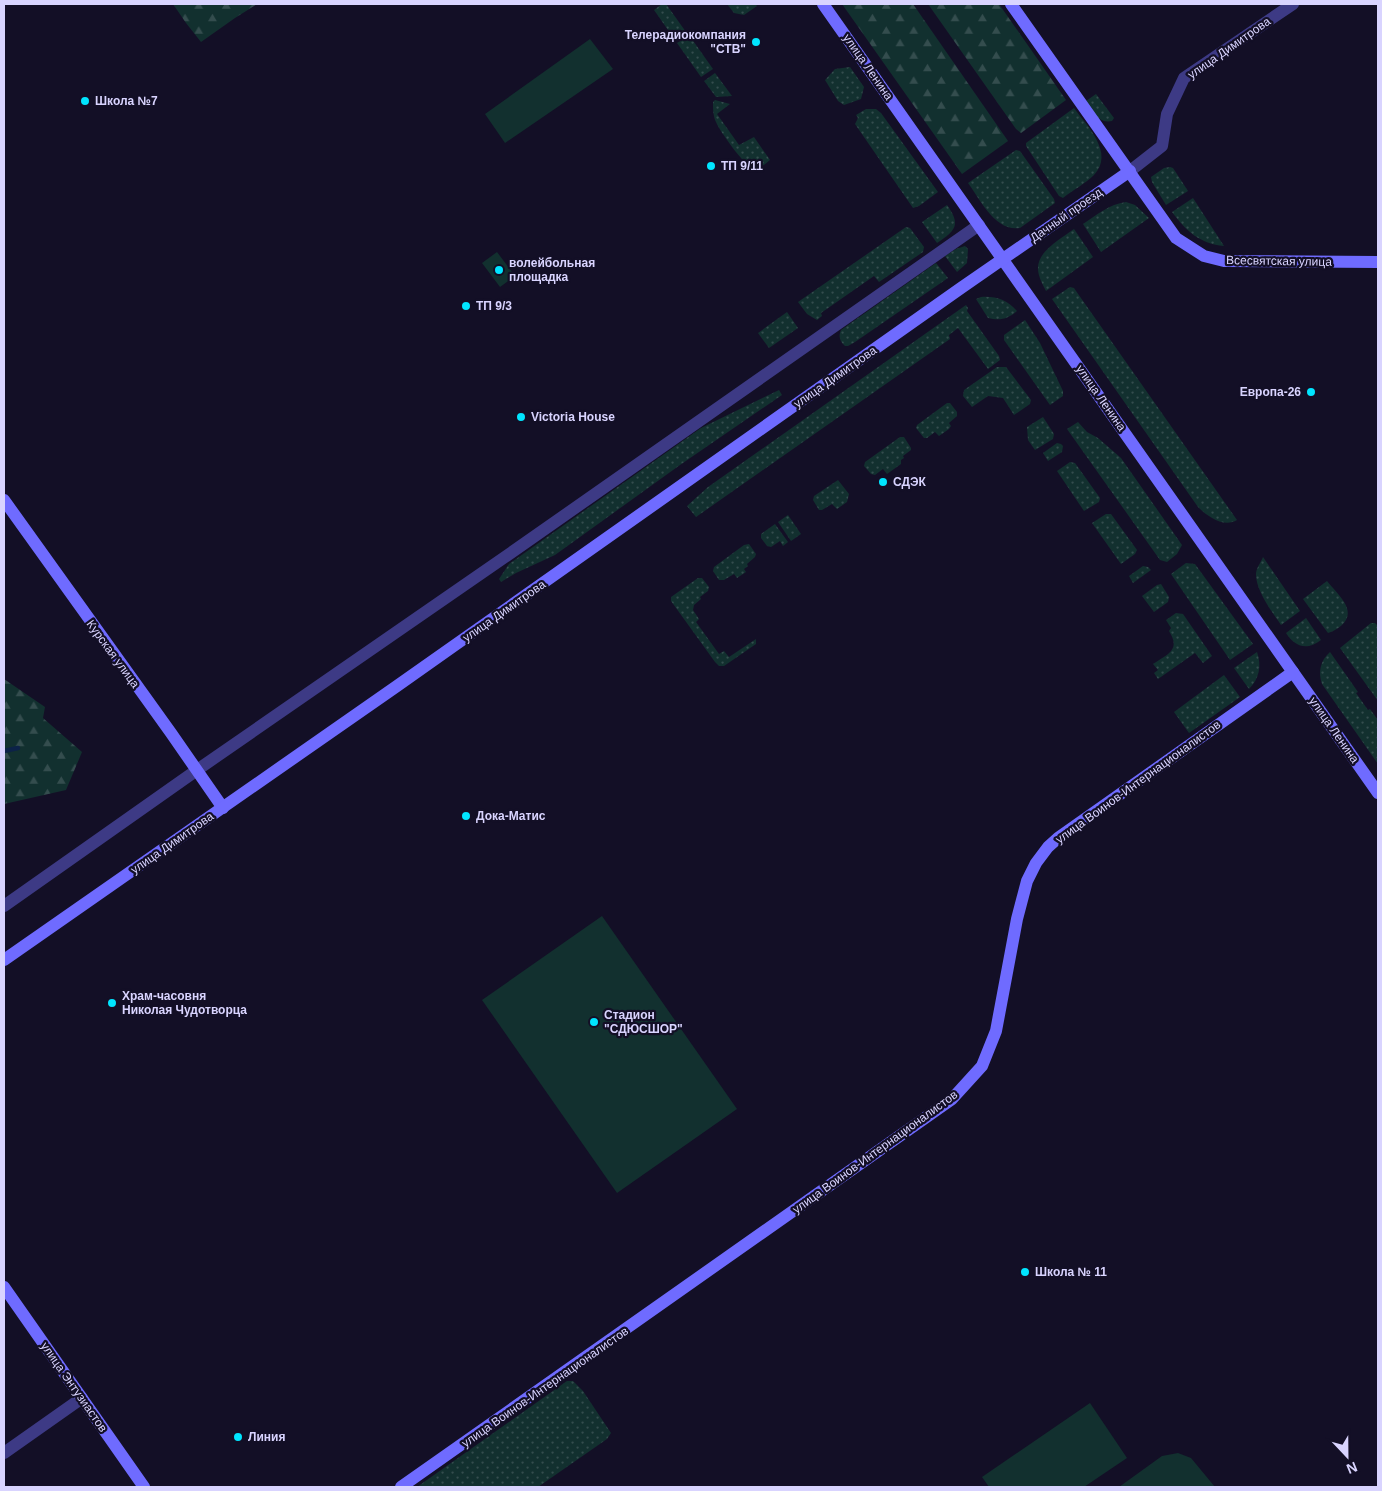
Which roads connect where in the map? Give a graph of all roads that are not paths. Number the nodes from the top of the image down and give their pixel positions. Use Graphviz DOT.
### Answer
graph roads {
  1 [pos="823,4"];
  2 [pos="1011,4"];
  3 [pos="1293,4"];
  4 [pos="1130,171"];
  5 [pos="979,225"];
  6 [pos="1002,260"];
  7 [pos="1378,262"];
  8 [pos="4,500"];
  9 [pos="1293,672"];
  10 [pos="196,770"];
  11 [pos="1378,793"];
  12 [pos="223,808"];
  13 [pos="4,906"];
  14 [pos="4,960"];
  15 [pos="4,1287"];
  16 [pos="82,1398"];
  17 [pos="5,1449"];
  18 [pos="144,1487"];
  19 [pos="401,1487"];
  1 -- 5 [label="main road, улица Ленина"];
  2 -- 4 [label="main road, Всесвятская улица"];
  3 -- 4 [label="street, улица Димитрова"];
  4 -- 6 [label="main road, Дачный проезд"];
  4 -- 7 [label="main road, Всесвятская улица"];
  5 -- 6 [label="main road, улица Ленина"];
  5 -- 10 [label="street"];
  6 -- 9 [label="main road, улица Ленина"];
  6 -- 12 [label="main road, улица Димитрова"];
  8 -- 10 [label="main road, Курская улица"];
  9 -- 11 [label="main road, улица Ленина"];
  9 -- 19 [label="main road, улица Воинов-Интернационалистов"];
  10 -- 12 [label="main road, Курская улица"];
  10 -- 13 [label="street"];
  12 -- 14 [label="main road, улица Димитрова"];
  15 -- 16 [label="main road, улица Энтузиастов"];
  16 -- 17 [label="street"];
  16 -- 18 [label="main road, улица Энтузиастов"];
}
